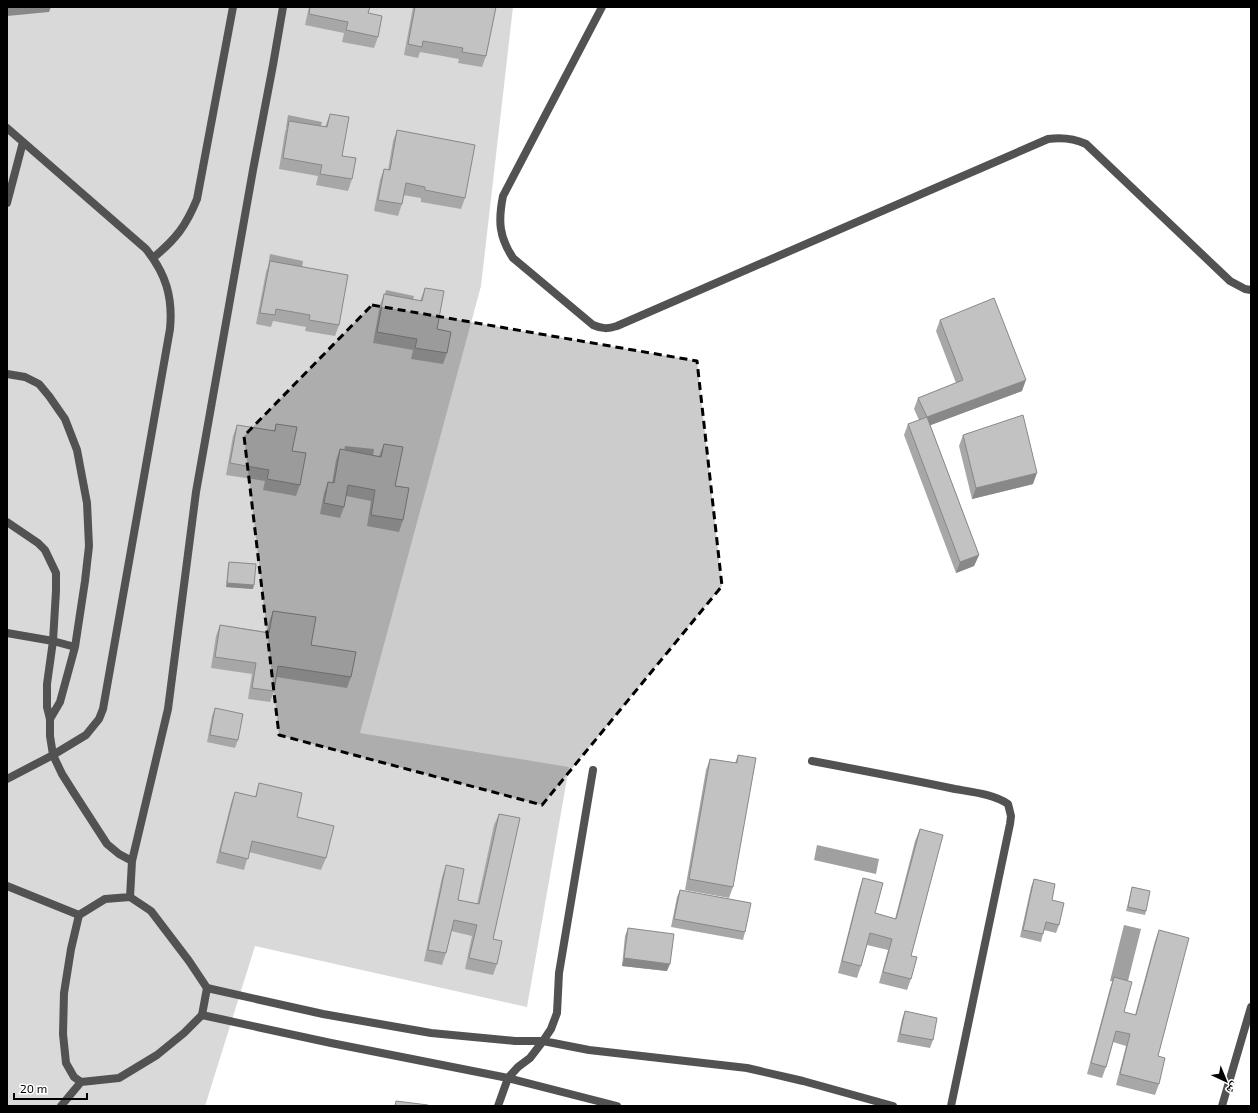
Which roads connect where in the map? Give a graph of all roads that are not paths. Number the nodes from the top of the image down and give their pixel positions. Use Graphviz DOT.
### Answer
graph roads {
  1 [pos="233,7"];
  2 [pos="282,7"];
  3 [pos="602,7"];
  4 [pos="7,128"];
  5 [pos="23,142"];
  6 [pos="7,203"];
  7 [pos="154,258"];
  8 [pos="1251,290"];
  9 [pos="7,374"];
  10 [pos="7,522"];
  11 [pos="7,633"];
  12 [pos="53,641"];
  13 [pos="75,646"];
  14 [pos="50,718"];
  15 [pos="53,754"];
  16 [pos="812,761"];
  17 [pos="593,770"];
  18 [pos="7,779"];
  19 [pos="132,861"];
  20 [pos="7,886"];
  21 [pos="130,897"];
  22 [pos="79,915"];
  23 [pos="207,988"];
  24 [pos="1251,1008"];
  25 [pos="202,1015"];
  26 [pos="543,1041"];
  27 [pos="508,1078"];
  28 [pos="81,1082"];
  29 [pos="61,1106"];
  30 [pos="498,1106"];
  31 [pos="617,1106"];
  32 [pos="893,1106"];
  33 [pos="951,1106"];
  34 [pos="1222,1106"];
  1 -- 7 [label="street"];
  2 -- 19 [label="street"];
  3 -- 8 [label="street"];
  4 -- 5 [label="street"];
  5 -- 6 [label="street"];
  5 -- 7 [label="street"];
  7 -- 15 [label="street"];
  9 -- 13 [label="street"];
  10 -- 12 [label="street"];
  11 -- 12 [label="street"];
  12 -- 13 [label="street"];
  12 -- 14 [label="street"];
  13 -- 14 [label="street"];
  14 -- 15 [label="street"];
  15 -- 18 [label="street"];
  15 -- 19 [label="street"];
  16 -- 33 [label="street"];
  17 -- 26 [label="street"];
  19 -- 21 [label="street"];
  20 -- 22 [label="street"];
  21 -- 22 [label="street"];
  21 -- 23 [label="street"];
  22 -- 28 [label="street"];
  23 -- 25 [label="street"];
  23 -- 26 [label="street"];
  24 -- 34 [label="street"];
  25 -- 27 [label="street"];
  25 -- 28 [label="street"];
  26 -- 27 [label="street"];
  26 -- 32 [label="street"];
  27 -- 30 [label="street"];
  27 -- 31 [label="street"];
  28 -- 29 [label="street"];
}
